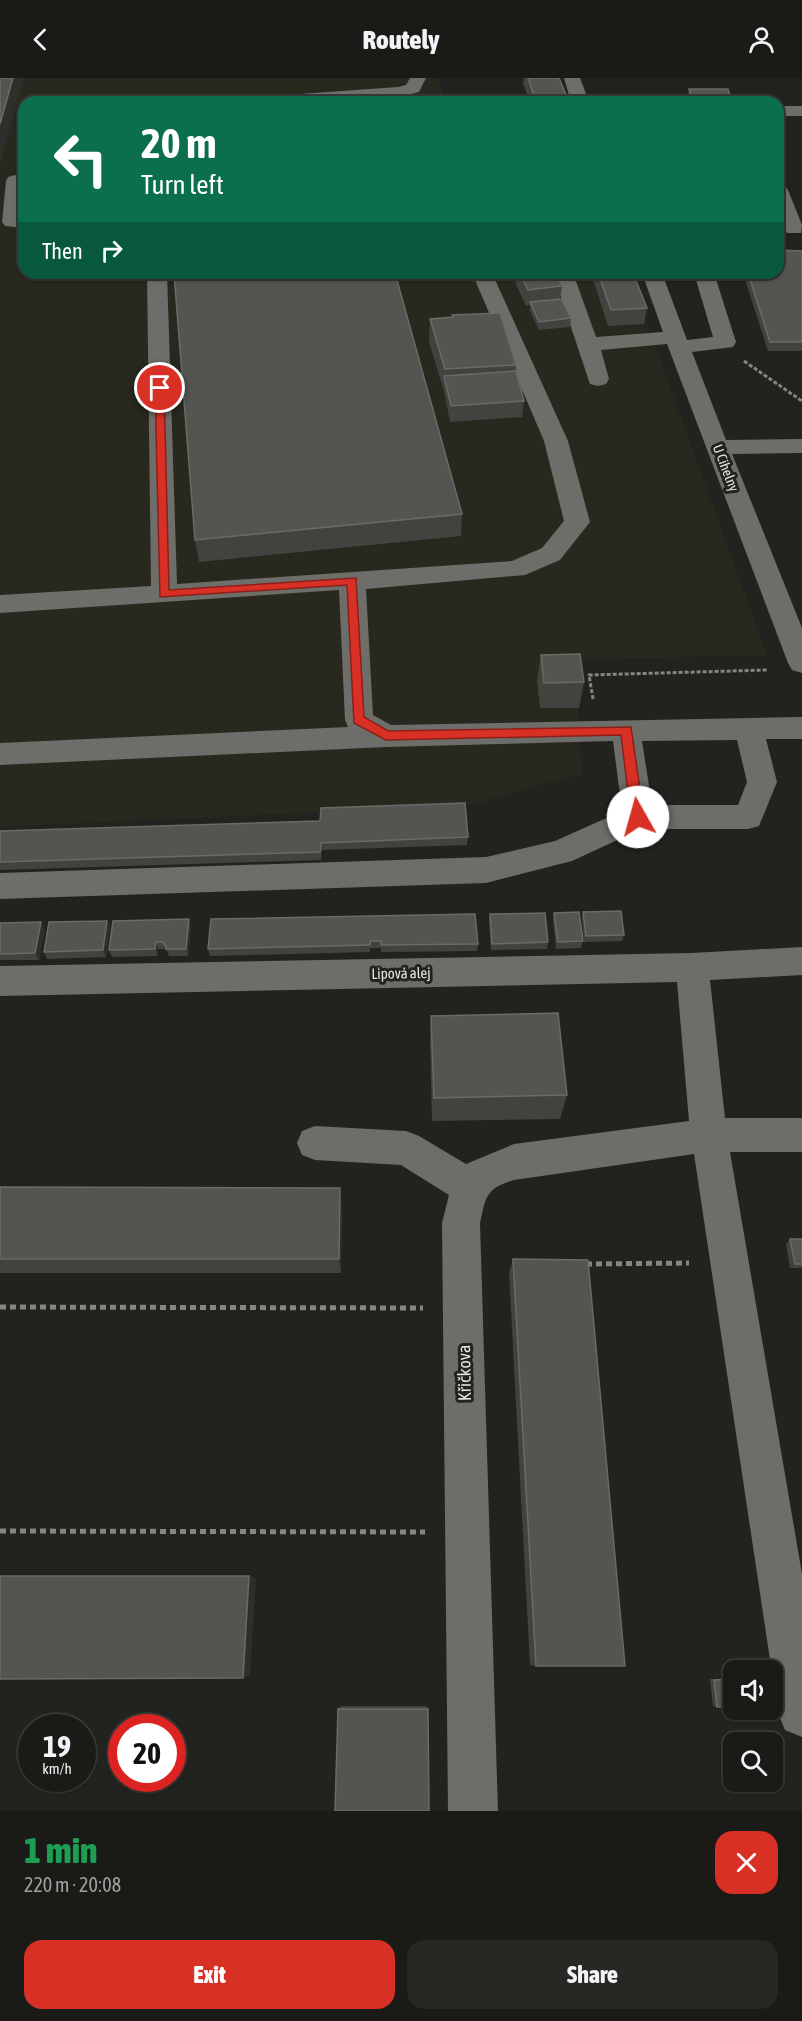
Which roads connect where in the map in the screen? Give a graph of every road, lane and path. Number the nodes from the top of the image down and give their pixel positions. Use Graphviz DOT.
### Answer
graph roads {
  1 [pos="418,78"];
  2 [pos="572,78"];
  3 [pos="343,96"];
  4 [pos="578,96"];
  5 [pos="784,111"];
  6 [pos="802,111"];
  7 [pos="15,181"];
  8 [pos="784,205"];
  9 [pos="18,222"];
  10 [pos="794,229"];
  11 [pos="157,279"];
  12 [pos="485,279"];
  13 [pos="565,279"];
  14 [pos="654,279"];
  15 [pos="706,279"];
  16 [pos="679,342"];
  17 [pos="588,344"];
  18 [pos="719,344"];
  19 [pos="598,379"];
  20 [pos="802,401"];
  21 [pos="802,446"];
  22 [pos="718,447"];
  23 [pos="352,581"];
  24 [pos="164,594"];
  25 [pos="0,604"];
  26 [pos="802,663"];
  27 [pos="768,670"];
  28 [pos="802,728"];
  29 [pos="749,729"];
  30 [pos="612,730"];
  31 [pos="386,736"];
  32 [pos="0,754"];
  33 [pos="638,817"];
  34 [pos="0,886"];
  35 [pos="798,956"];
  36 [pos="692,967"];
  37 [pos="0,981"];
  38 [pos="709,1135"];
  39 [pos="802,1136"];
  40 [pos="315,1143"];
  41 [pos="469,1186"];
  42 [pos="699,1263"];
  43 [pos="580,1264"];
  44 [pos="0,1306"];
  45 [pos="463,1308"];
  46 [pos="0,1532"];
  47 [pos="467,1532"];
  48 [pos="802,1713"];
  49 [pos="473,1811"];
  1 -- 3 [label="street"];
  2 -- 4 [label="street"];
  5 -- 6 [label="street"];
  7 -- 9 [label="street"];
  8 -- 10 [label="street"];
  11 -- 24 [label="street"];
  12 -- 23 [label="street"];
  13 -- 17 [label="street"];
  14 -- 16 [label="street, U Cihelny"];
  15 -- 18 [label="street"];
  16 -- 17 [label="street"];
  16 -- 18 [label="street"];
  16 -- 22 [label="street, U Cihelny"];
  17 -- 19 [label="street"];
  18 -- 20 [label="path"];
  21 -- 22 [label="street"];
  22 -- 26 [label="street, U Cihelny"];
  23 -- 24 [label="street"];
  23 -- 31 [label="street"];
  24 -- 25 [label="street"];
  27 -- 30 [label="path"];
  28 -- 29 [label="street"];
  29 -- 30 [label="street"];
  29 -- 33 [label="street"];
  30 -- 31 [label="street"];
  30 -- 33 [label="street"];
  31 -- 32 [label="street"];
  33 -- 34 [label="street"];
  35 -- 36 [label="street, Lipová alej"];
  36 -- 37 [label="street, Lipová alej"];
  36 -- 38 [label="street"];
  38 -- 39 [label="street"];
  38 -- 41 [label="street"];
  38 -- 48 [label="street"];
  40 -- 41 [label="street"];
  41 -- 45 [label="street, Křičkova"];
  42 -- 43 [label="path"];
  44 -- 45 [label="path"];
  45 -- 47 [label="street, Křičkova"];
  46 -- 47 [label="path"];
  47 -- 49 [label="street, Křičkova"];
}
